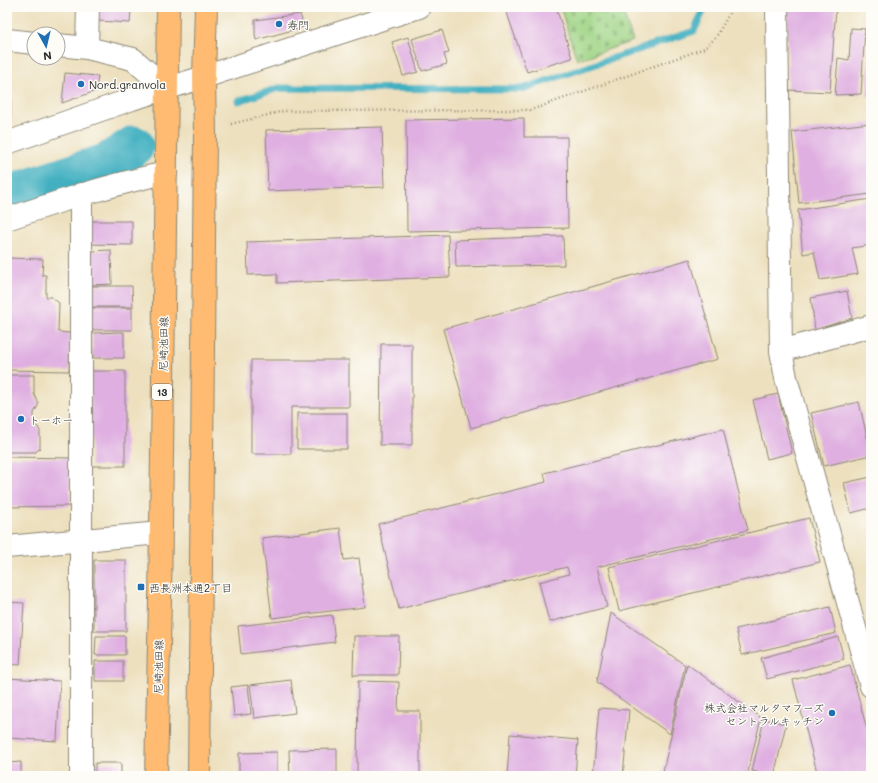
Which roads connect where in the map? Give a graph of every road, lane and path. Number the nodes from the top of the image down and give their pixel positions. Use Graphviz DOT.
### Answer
graph roads {
  1 [pos="88,7"];
  2 [pos="168,7"];
  3 [pos="206,7"];
  4 [pos="419,7"];
  5 [pos="733,7"];
  6 [pos="777,7"];
  7 [pos="7,40"];
  8 [pos="26,42"];
  9 [pos="66,46"];
  10 [pos="87,48"];
  11 [pos="204,78"];
  12 [pos="166,88"];
  13 [pos="231,124"];
  14 [pos="7,143"];
  15 [pos="166,173"];
  16 [pos="81,194"];
  17 [pos="7,219"];
  18 [pos="871,326"];
  19 [pos="781,351"];
  20 [pos="160,533"];
  21 [pos="81,540"];
  22 [pos="7,547"];
  23 [pos="871,686"];
  24 [pos="81,776"];
  25 [pos="156,776"];
  26 [pos="199,776"];
  1 -- 10 [label="street"];
  2 -- 12 [label="main road, 尼崎池田線 / 13"];
  3 -- 11 [label="main road"];
  4 -- 11 [label="street"];
  5 -- 13 [label="path"];
  6 -- 19 [label="street"];
  7 -- 8 [label="street"];
  9 -- 10 [label="street"];
  10 -- 12 [label="street"];
  11 -- 12 [label="street"];
  11 -- 26 [label="main road"];
  12 -- 14 [label="street"];
  12 -- 15 [label="main road, 尼崎池田線 / 13"];
  15 -- 16 [label="street"];
  15 -- 20 [label="main road, 尼崎池田線 / 13"];
  16 -- 17 [label="street"];
  16 -- 21 [label="street"];
  18 -- 19 [label="street"];
  19 -- 23 [label="street"];
  20 -- 21 [label="street"];
  20 -- 25 [label="main road, 尼崎池田線 / 13"];
  21 -- 22 [label="street"];
  21 -- 24 [label="street"];
}
